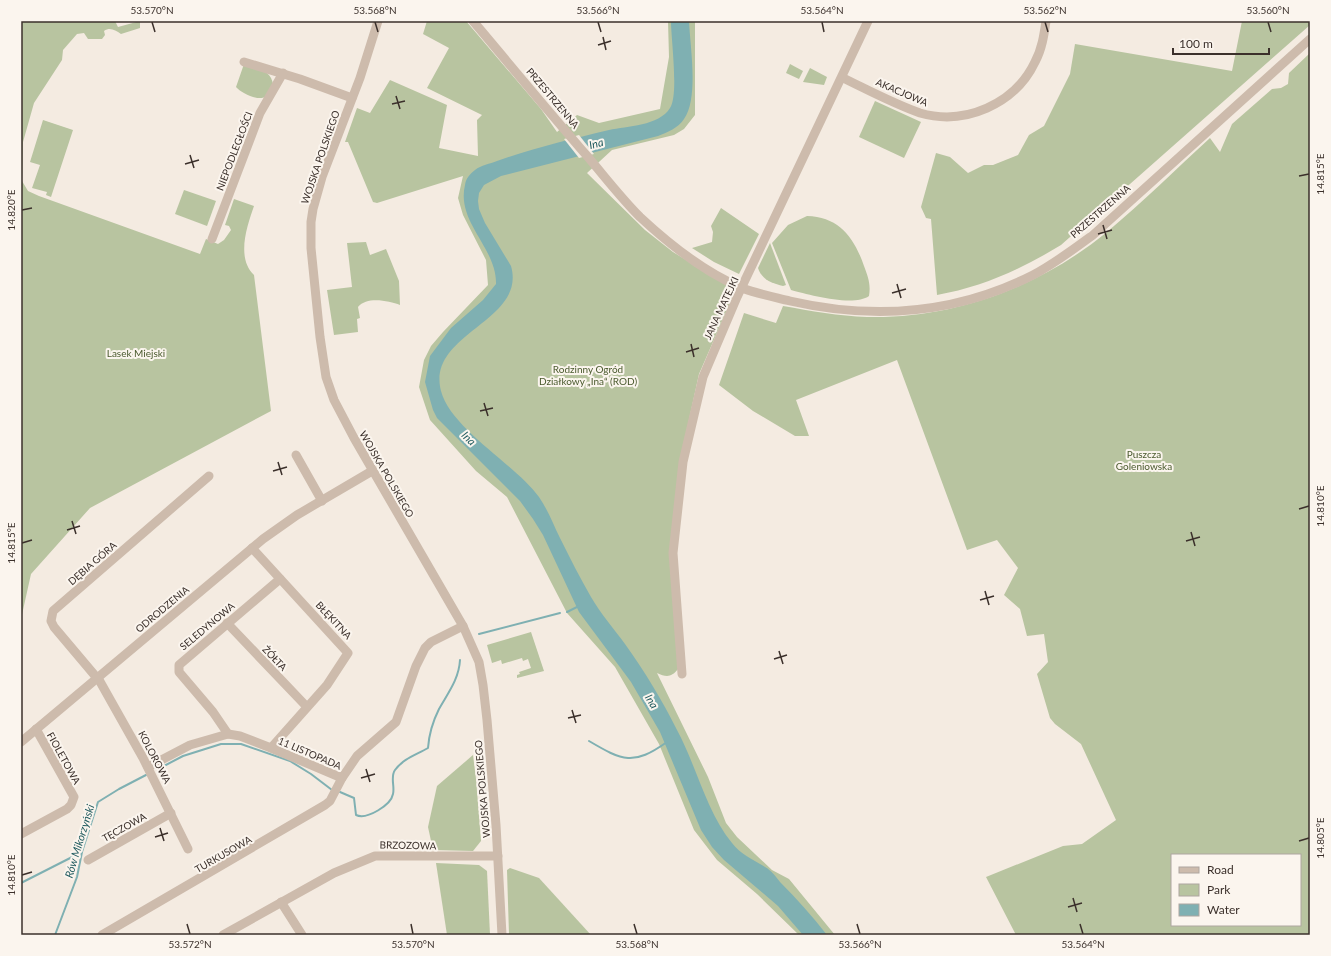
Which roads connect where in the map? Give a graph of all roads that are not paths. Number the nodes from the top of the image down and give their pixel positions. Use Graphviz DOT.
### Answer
graph roads {
  1 [pos="378,21"];
  2 [pos="473,21"];
  3 [pos="868,21"];
  4 [pos="1046,21"];
  5 [pos="1310,40"];
  6 [pos="244,62"];
  7 [pos="282,73"];
  8 [pos="843,78"];
  9 [pos="352,98"];
  10 [pos="212,239"];
  11 [pos="743,285"];
  12 [pos="296,455"];
  13 [pos="372,471"];
  14 [pos="209,476"];
  15 [pos="322,500"];
  16 [pos="252,548"];
  17 [pos="280,579"];
  18 [pos="227,624"];
  19 [pos="462,626"];
  20 [pos="682,674"];
  21 [pos="97,678"];
  22 [pos="307,707"];
  23 [pos="36,729"];
  24 [pos="228,734"];
  25 [pos="21,742"];
  26 [pos="271,748"];
  27 [pos="148,767"];
  28 [pos="342,778"];
  29 [pos="171,813"];
  30 [pos="21,834"];
  31 [pos="188,849"];
  32 [pos="498,856"];
  33 [pos="88,860"];
  34 [pos="281,902"];
  35 [pos="102,935"];
  36 [pos="223,935"];
  37 [pos="302,935"];
  38 [pos="502,935"];
  1 -- 9 [label="street, WOJSKA POLSKIEGO"];
  2 -- 11 [label="street, PRZESTRZENNA"];
  3 -- 8 [label="street, JANA MATEJKI"];
  4 -- 8 [label="street, AKACJOWA"];
  5 -- 11 [label="street, PRZESTRZENNA"];
  6 -- 7 [label="street"];
  7 -- 9 [label="street"];
  7 -- 10 [label="street, NIEPODLEGŁOŚCI"];
  8 -- 11 [label="street, JANA MATEJKI"];
  9 -- 13 [label="street, WOJSKA POLSKIEGO"];
  11 -- 20 [label="street, JANA MATEJKI"];
  12 -- 15 [label="street"];
  13 -- 15 [label="street, ODRODZENIA"];
  13 -- 19 [label="street, WOJSKA POLSKIEGO"];
  14 -- 21 [label="street, DĘBIA GÓRA"];
  15 -- 16 [label="street, ODRODZENIA"];
  16 -- 17 [label="street, BŁĘKITNA"];
  16 -- 21 [label="street, ODRODZENIA"];
  17 -- 18 [label="street, SELEDYNOWA"];
  17 -- 22 [label="street, BŁĘKITNA"];
  18 -- 22 [label="street, ŻÓŁTA"];
  18 -- 24 [label="street, SELEDYNOWA"];
  19 -- 28 [label="street, 11 LISTOPADA"];
  19 -- 32 [label="street, WOJSKA POLSKIEGO"];
  21 -- 23 [label="street, ODRODZENIA"];
  21 -- 27 [label="street, KOLOROWA"];
  22 -- 26 [label="street, BŁĘKITNA"];
  23 -- 25 [label="street, ODRODZENIA"];
  23 -- 30 [label="street, FIOLETOWA"];
  24 -- 26 [label="street, 11 LISTOPADA"];
  24 -- 27 [label="street"];
  26 -- 28 [label="street, 11 LISTOPADA"];
  27 -- 29 [label="street, KOLOROWA"];
  28 -- 35 [label="street, TURKUSOWA"];
  29 -- 31 [label="street, KOLOROWA"];
  29 -- 33 [label="street, TĘCZOWA"];
  32 -- 34 [label="street, BRZOZOWA"];
  32 -- 38 [label="street, WOJSKA POLSKIEGO"];
  34 -- 36 [label="street, BRZOZOWA"];
  34 -- 37 [label="street"];
}
